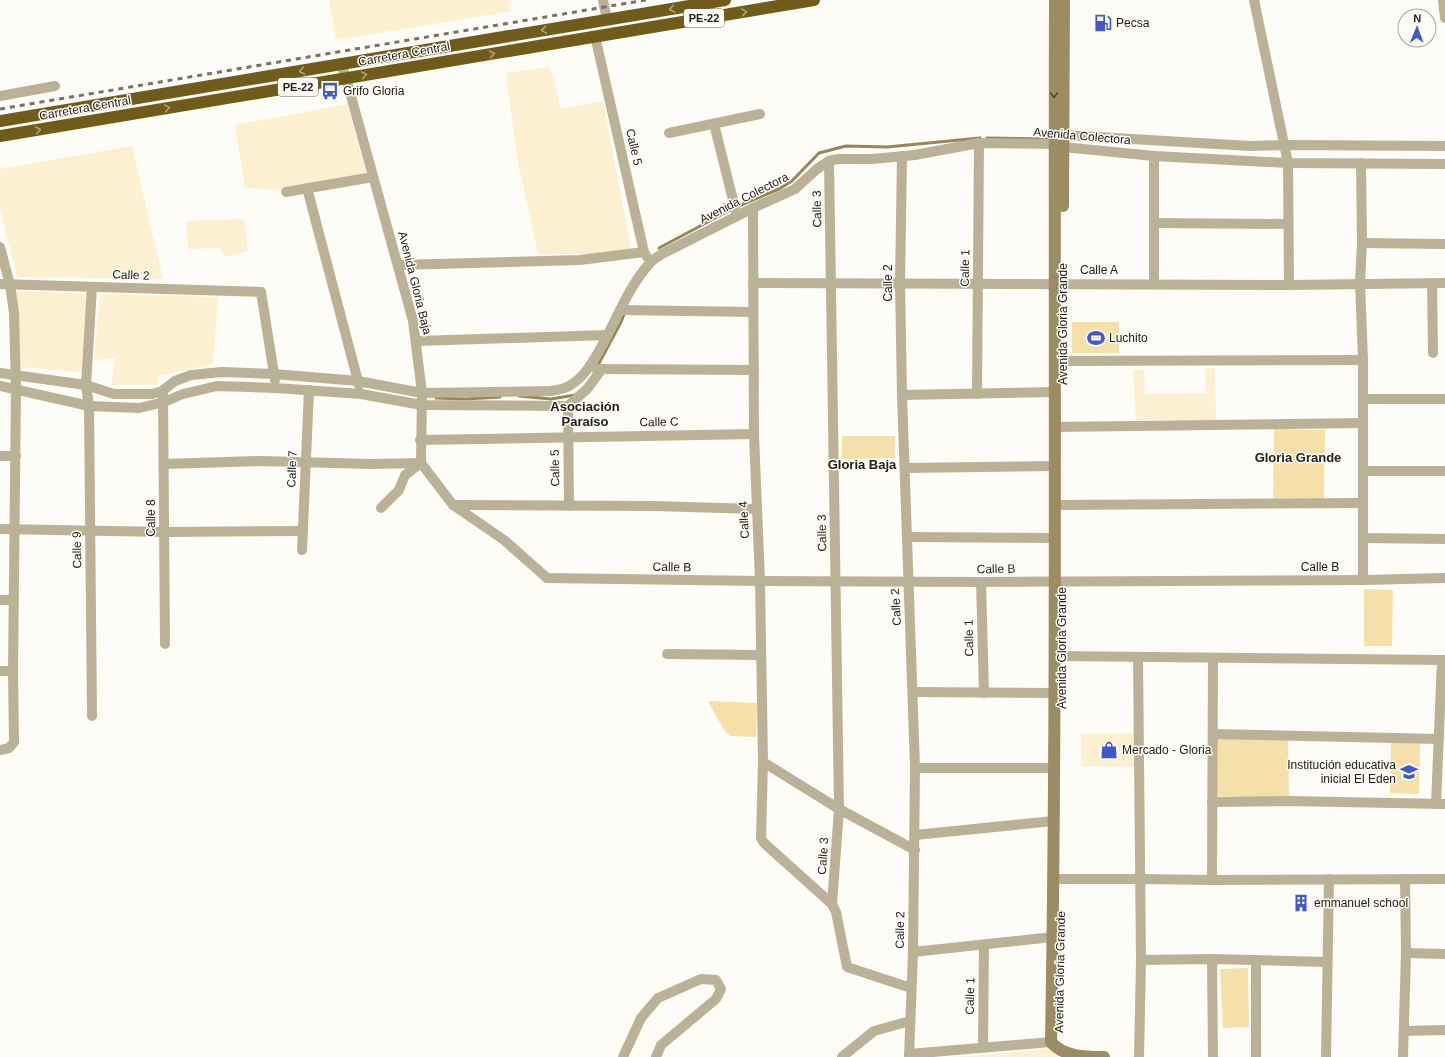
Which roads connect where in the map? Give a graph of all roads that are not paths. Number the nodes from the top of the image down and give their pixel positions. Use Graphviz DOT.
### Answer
graph roads {
  1 [pos="603,0"];
  2 [pos="725,0"];
  3 [pos="814,0"];
  4 [pos="1055,0"];
  5 [pos="1064,0"];
  6 [pos="1254,0"];
  7 [pos="1443,0"];
  8 [pos="1445,18"];
  9 [pos="607,20"];
  10 [pos="595,36"];
  11 [pos="341,64"];
  12 [pos="346,78"];
  13 [pos="55,86"];
  14 [pos="0,96"];
  15 [pos="760,114"];
  16 [pos="0,121"];
  17 [pos="714,124"];
  18 [pos="669,133"];
  19 [pos="0,136"];
  20 [pos="1060,142"];
  21 [pos="979,143"];
  22 [pos="1284,145"];
  23 [pos="1445,146"];
  24 [pos="902,156"];
  25 [pos="1154,156"];
  26 [pos="829,161"];
  27 [pos="1288,163"];
  28 [pos="1361,163"];
  29 [pos="1445,164"];
  30 [pos="373,177"];
  31 [pos="307,188"];
  32 [pos="286,192"];
  33 [pos="753,208"];
  34 [pos="737,216"];
  35 [pos="1154,223"];
  36 [pos="1288,224"];
  37 [pos="1362,243"];
  38 [pos="1445,244"];
  39 [pos="0,247"];
  40 [pos="644,252"];
  41 [pos="651,262"];
  42 [pos="398,265"];
  43 [pos="753,283"];
  44 [pos="1059,283"];
  45 [pos="1360,283"];
  46 [pos="1432,283"];
  47 [pos="1445,283"];
  48 [pos="5,284"];
  49 [pos="832,284"];
  50 [pos="900,284"];
  51 [pos="978,284"];
  52 [pos="1154,284"];
  53 [pos="1289,285"];
  54 [pos="92,287"];
  55 [pos="620,310"];
  56 [pos="753,312"];
  57 [pos="608,335"];
  58 [pos="417,341"];
  59 [pos="1433,353"];
  60 [pos="1363,360"];
  61 [pos="1062,362"];
  62 [pos="588,369"];
  63 [pos="602,369"];
  64 [pos="754,370"];
  65 [pos="0,373"];
  66 [pos="15,374"];
  67 [pos="274,374"];
  68 [pos="358,381"];
  69 [pos="86,385"];
  70 [pos="0,386"];
  71 [pos="276,388"];
  72 [pos="16,389"];
  73 [pos="309,390"];
  74 [pos="162,391"];
  75 [pos="1054,392"];
  76 [pos="422,393"];
  77 [pos="361,394"];
  78 [pos="977,394"];
  79 [pos="902,395"];
  80 [pos="1363,399"];
  81 [pos="1445,399"];
  82 [pos="164,402"];
  83 [pos="422,405"];
  84 [pos="89,406"];
  85 [pos="568,406"];
  86 [pos="1363,423"];
  87 [pos="1058,427"];
  88 [pos="754,434"];
  89 [pos="568,437"];
  90 [pos="420,440"];
  91 [pos="0,456"];
  92 [pos="16,456"];
  93 [pos="305,462"];
  94 [pos="164,464"];
  95 [pos="421,464"];
  96 [pos="1054,466"];
  97 [pos="905,468"];
  98 [pos="1363,471"];
  99 [pos="1445,471"];
  100 [pos="1363,504"];
  101 [pos="453,505"];
  102 [pos="1062,505"];
  103 [pos="568,506"];
  104 [pos="382,508"];
  105 [pos="756,509"];
  106 [pos="0,529"];
  107 [pos="15,529"];
  108 [pos="90,530"];
  109 [pos="303,531"];
  110 [pos="165,532"];
  111 [pos="907,537"];
  112 [pos="1055,538"];
  113 [pos="1363,538"];
  114 [pos="1445,539"];
  115 [pos="302,550"];
  116 [pos="1445,578"];
  117 [pos="1363,580"];
  118 [pos="836,581"];
  119 [pos="908,581"];
  120 [pos="1058,581"];
  121 [pos="760,582"];
  122 [pos="981,582"];
  123 [pos="0,600"];
  124 [pos="14,600"];
  125 [pos="165,644"];
  126 [pos="667,654"];
  127 [pos="760,655"];
  128 [pos="1058,656"];
  129 [pos="1138,657"];
  130 [pos="1213,658"];
  131 [pos="1444,660"];
  132 [pos="0,671"];
  133 [pos="13,671"];
  134 [pos="913,692"];
  135 [pos="984,693"];
  136 [pos="1055,693"];
  137 [pos="92,716"];
  138 [pos="1213,734"];
  139 [pos="1439,739"];
  140 [pos="5,749"];
  141 [pos="763,762"];
  142 [pos="915,768"];
  143 [pos="1054,768"];
  144 [pos="1212,802"];
  145 [pos="1441,804"];
  146 [pos="839,809"];
  147 [pos="1054,821"];
  148 [pos="915,835"];
  149 [pos="915,850"];
  150 [pos="1140,878"];
  151 [pos="1057,879"];
  152 [pos="1329,879"];
  153 [pos="1405,879"];
  154 [pos="1445,879"];
  155 [pos="1212,880"];
  156 [pos="832,904"];
  157 [pos="1056,937"];
  158 [pos="984,945"];
  159 [pos="913,952"];
  160 [pos="1406,953"];
  161 [pos="1445,954"];
  162 [pos="1212,959"];
  163 [pos="1141,960"];
  164 [pos="1256,960"];
  165 [pos="1327,962"];
  166 [pos="911,988"];
  167 [pos="910,1021"];
  168 [pos="1445,1030"];
  169 [pos="1404,1031"];
  170 [pos="1051,1042"];
  171 [pos="983,1047"];
  172 [pos="1063,1053"];
  173 [pos="909,1056"];
  174 [pos="623,1057"];
  175 [pos="656,1057"];
  176 [pos="842,1057"];
  177 [pos="1104,1057"];
  178 [pos="1139,1057"];
  179 [pos="1213,1057"];
  180 [pos="1256,1057"];
  181 [pos="1326,1057"];
  182 [pos="1403,1057"];
  1 -- 9 [label="street"];
  2 -- 9 [label="highway, Carretera Central / PE-22, one-way"];
  10 -- 3 [label="highway, Carretera Central / PE-22, one-way"];
  4 -- 20 [label="street, Avenida Gloria Grande, one-way"];
  5 -- 20 [label="street, Avenida Gloria Grande"];
  6 -- 22 [label="street"];
  7 -- 8 [label="street"];
  9 -- 11 [label="highway, Carretera Central / PE-22, one-way"];
  12 -- 10 [label="highway, Carretera Central / PE-22, one-way"];
  10 -- 40 [label="street, Calle 5"];
  11 -- 12 [label="street, Avenida Gloria Baja"];
  11 -- 16 [label="highway, Carretera Central / PE-22, one-way"];
  19 -- 12 [label="highway, Carretera Central / PE-22, one-way"];
  12 -- 30 [label="street, Avenida Gloria Baja"];
  13 -- 14 [label="street"];
  15 -- 17 [label="street"];
  17 -- 18 [label="street"];
  17 -- 34 [label="street"];
  20 -- 21 [label="street, Avenida Colectora"];
  20 -- 22 [label="street, Avenida Colectora"];
  20 -- 25 [label="street, Avenida Colectora"];
  20 -- 44 [label="street, Avenida Gloria Grande"];
  21 -- 24 [label="street, Avenida Colectora"];
  21 -- 51 [label="street, Calle 1"];
  22 -- 23 [label="street, Avenida Colectora"];
  22 -- 27 [label="street"];
  24 -- 26 [label="street, Avenida Colectora"];
  24 -- 50 [label="street, Calle 2"];
  25 -- 27 [label="street, Avenida Colectora"];
  25 -- 35 [label="street"];
  26 -- 33 [label="street, Avenida Colectora"];
  26 -- 49 [label="street, Calle 3"];
  27 -- 28 [label="street, Avenida Colectora"];
  27 -- 36 [label="street"];
  28 -- 29 [label="street, Avenida Colectora"];
  28 -- 37 [label="street"];
  30 -- 31 [label="street"];
  30 -- 42 [label="street, Avenida Gloria Baja"];
  31 -- 32 [label="street"];
  31 -- 68 [label="street"];
  33 -- 34 [label="street, Avenida Colectora"];
  33 -- 43 [label="street, Calle 4"];
  34 -- 41 [label="street, Avenida Colectora"];
  35 -- 36 [label="street"];
  35 -- 52 [label="street"];
  36 -- 53 [label="street"];
  37 -- 38 [label="street"];
  37 -- 45 [label="street"];
  39 -- 48 [label="street"];
  40 -- 41 [label="street, Calle 5"];
  40 -- 42 [label="street"];
  41 -- 55 [label="street, Avenida Colectora"];
  42 -- 58 [label="street, Avenida Gloria Baja"];
  43 -- 49 [label="street, Calle A"];
  43 -- 56 [label="street, Calle 4"];
  44 -- 51 [label="street, Calle A"];
  44 -- 52 [label="street, Calle A"];
  44 -- 61 [label="street, Avenida Gloria Grande"];
  44 -- 75 [label="street, Avenida Gloria Grande"];
  45 -- 46 [label="street, Calle A"];
  45 -- 53 [label="street, Calle A"];
  45 -- 60 [label="street"];
  46 -- 47 [label="street, Calle A"];
  46 -- 59 [label="street"];
  48 -- 54 [label="street, Calle 2"];
  48 -- 66 [label="street"];
  49 -- 50 [label="street, Calle A"];
  49 -- 118 [label="street, Calle 3"];
  50 -- 51 [label="street, Calle A"];
  50 -- 79 [label="street, Calle 2"];
  51 -- 78 [label="street, Calle 1"];
  52 -- 53 [label="street, Calle A"];
  54 -- 67 [label="street, Calle 2"];
  54 -- 69 [label="street, Calle 9"];
  55 -- 56 [label="street"];
  55 -- 57 [label="street, Avenida Colectora"];
  56 -- 64 [label="street, Calle 4"];
  57 -- 58 [label="street"];
  57 -- 62 [label="street, Avenida Colectora"];
  58 -- 76 [label="street, Avenida Gloria Baja"];
  60 -- 61 [label="street"];
  60 -- 80 [label="street"];
  61 -- 87 [label="street, Avenida Gloria Grande"];
  62 -- 63 [label="street"];
  62 -- 76 [label="street, Avenida Colectora"];
  63 -- 64 [label="street"];
  63 -- 85 [label="street"];
  64 -- 88 [label="street, Calle 4"];
  65 -- 66 [label="street"];
  66 -- 69 [label="street"];
  66 -- 72 [label="street"];
  67 -- 68 [label="street, Avenida Colectora"];
  67 -- 71 [label="street"];
  67 -- 74 [label="street, Avenida Colectora"];
  68 -- 76 [label="street, Avenida Colectora"];
  68 -- 77 [label="street"];
  69 -- 74 [label="street"];
  69 -- 84 [label="street, Calle 9"];
  70 -- 72 [label="street"];
  71 -- 73 [label="street"];
  71 -- 82 [label="street"];
  72 -- 84 [label="street"];
  72 -- 92 [label="street"];
  73 -- 77 [label="street"];
  73 -- 93 [label="street, Calle 7"];
  74 -- 82 [label="street, Calle 8"];
  75 -- 78 [label="street"];
  75 -- 87 [label="street, Avenida Gloria Grande"];
  76 -- 83 [label="street, Avenida Gloria Baja"];
  77 -- 83 [label="street"];
  78 -- 79 [label="street"];
  79 -- 97 [label="street, Calle 2"];
  80 -- 81 [label="street"];
  80 -- 86 [label="street"];
  82 -- 84 [label="street"];
  82 -- 94 [label="street, Calle 8"];
  83 -- 85 [label="street"];
  83 -- 90 [label="street, Avenida Gloria Baja"];
  84 -- 108 [label="street, Calle 9"];
  85 -- 89 [label="street, Calle 5"];
  86 -- 87 [label="street"];
  86 -- 98 [label="street"];
  87 -- 96 [label="street, Avenida Gloria Grande"];
  87 -- 102 [label="street, Avenida Gloria Grande"];
  88 -- 89 [label="street, Calle C"];
  88 -- 105 [label="street, Calle 4"];
  89 -- 90 [label="street, Calle C"];
  89 -- 103 [label="street, Calle 5"];
  90 -- 95 [label="street, Avenida Gloria Baja"];
  91 -- 92 [label="street"];
  92 -- 107 [label="street"];
  93 -- 94 [label="street"];
  93 -- 95 [label="street"];
  93 -- 109 [label="street, Calle 7"];
  94 -- 110 [label="street, Calle 8"];
  95 -- 101 [label="street"];
  95 -- 104 [label="street"];
  96 -- 97 [label="street"];
  96 -- 112 [label="street, Avenida Gloria Grande"];
  97 -- 111 [label="street, Calle 2"];
  98 -- 99 [label="street"];
  98 -- 100 [label="street"];
  100 -- 102 [label="street"];
  100 -- 113 [label="street"];
  101 -- 103 [label="street"];
  101 -- 121 [label="street, Calle B"];
  102 -- 120 [label="street, Avenida Gloria Grande"];
  103 -- 105 [label="street"];
  105 -- 121 [label="street, Calle 4"];
  106 -- 107 [label="street"];
  107 -- 108 [label="street"];
  107 -- 124 [label="street"];
  108 -- 110 [label="street"];
  108 -- 137 [label="street, Calle 9"];
  109 -- 110 [label="street"];
  109 -- 115 [label="street, Calle 7"];
  110 -- 125 [label="street, Calle 8"];
  111 -- 112 [label="street"];
  111 -- 119 [label="street, Calle 2"];
  112 -- 120 [label="street, Avenida Gloria Grande"];
  113 -- 114 [label="street"];
  113 -- 117 [label="street"];
  116 -- 117 [label="street, Calle B"];
  117 -- 120 [label="street, Calle B"];
  118 -- 119 [label="street, Calle B"];
  118 -- 121 [label="street, Calle B"];
  118 -- 146 [label="street, Calle 3"];
  119 -- 122 [label="street, Calle B"];
  119 -- 134 [label="street, Calle 2"];
  120 -- 122 [label="street, Calle B"];
  120 -- 128 [label="street, Avenida Gloria Grande"];
  121 -- 127 [label="street, Calle 4"];
  122 -- 135 [label="street, Calle 1"];
  123 -- 124 [label="street"];
  124 -- 133 [label="street"];
  126 -- 127 [label="street"];
  127 -- 141 [label="street, Calle 4"];
  128 -- 129 [label="street"];
  128 -- 136 [label="street, Avenida Gloria Grande"];
  128 -- 151 [label="street, Avenida Gloria Grande"];
  129 -- 130 [label="street"];
  129 -- 150 [label="street"];
  130 -- 131 [label="street"];
  130 -- 138 [label="street"];
  131 -- 139 [label="street"];
  132 -- 133 [label="street"];
  133 -- 140 [label="street"];
  134 -- 135 [label="street"];
  134 -- 142 [label="street, Calle 2"];
  135 -- 136 [label="street"];
  136 -- 143 [label="street, Avenida Gloria Grande"];
  138 -- 139 [label="street"];
  138 -- 144 [label="street"];
  139 -- 145 [label="street"];
  141 -- 146 [label="street"];
  141 -- 156 [label="street, Calle 4"];
  142 -- 143 [label="street"];
  142 -- 148 [label="street, Calle 2"];
  143 -- 147 [label="street, Avenida Gloria Grande"];
  144 -- 145 [label="street"];
  144 -- 155 [label="street"];
  146 -- 149 [label="street"];
  146 -- 156 [label="street, Calle 3"];
  147 -- 148 [label="street"];
  147 -- 151 [label="street, Avenida Gloria Grande"];
  148 -- 149 [label="street, Calle 2"];
  149 -- 159 [label="street, Calle 2"];
  150 -- 151 [label="street"];
  150 -- 155 [label="street"];
  150 -- 163 [label="street"];
  151 -- 157 [label="street, Avenida Gloria Grande"];
  152 -- 153 [label="street"];
  152 -- 155 [label="street"];
  152 -- 165 [label="street"];
  153 -- 154 [label="street"];
  153 -- 160 [label="street"];
  156 -- 166 [label="street"];
  157 -- 158 [label="street"];
  157 -- 170 [label="street, Avenida Gloria Grande"];
  157 -- 172 [label="street, Avenida Gloria Grande"];
  158 -- 159 [label="street"];
  158 -- 171 [label="street, Calle 1"];
  159 -- 166 [label="street, Calle 2"];
  160 -- 161 [label="street"];
  160 -- 169 [label="street"];
  162 -- 163 [label="street"];
  162 -- 164 [label="street"];
  162 -- 179 [label="street"];
  163 -- 178 [label="street"];
  164 -- 165 [label="street"];
  164 -- 180 [label="street"];
  165 -- 181 [label="street"];
  166 -- 167 [label="street, Calle 2"];
  167 -- 173 [label="street, Calle 2"];
  167 -- 176 [label="street"];
  168 -- 169 [label="street"];
  169 -- 182 [label="street"];
  170 -- 171 [label="street"];
  170 -- 172 [label="street, Avenida Gloria Grande"];
  171 -- 173 [label="street"];
  172 -- 177 [label="street"];
  174 -- 175 [label="street"];
}
